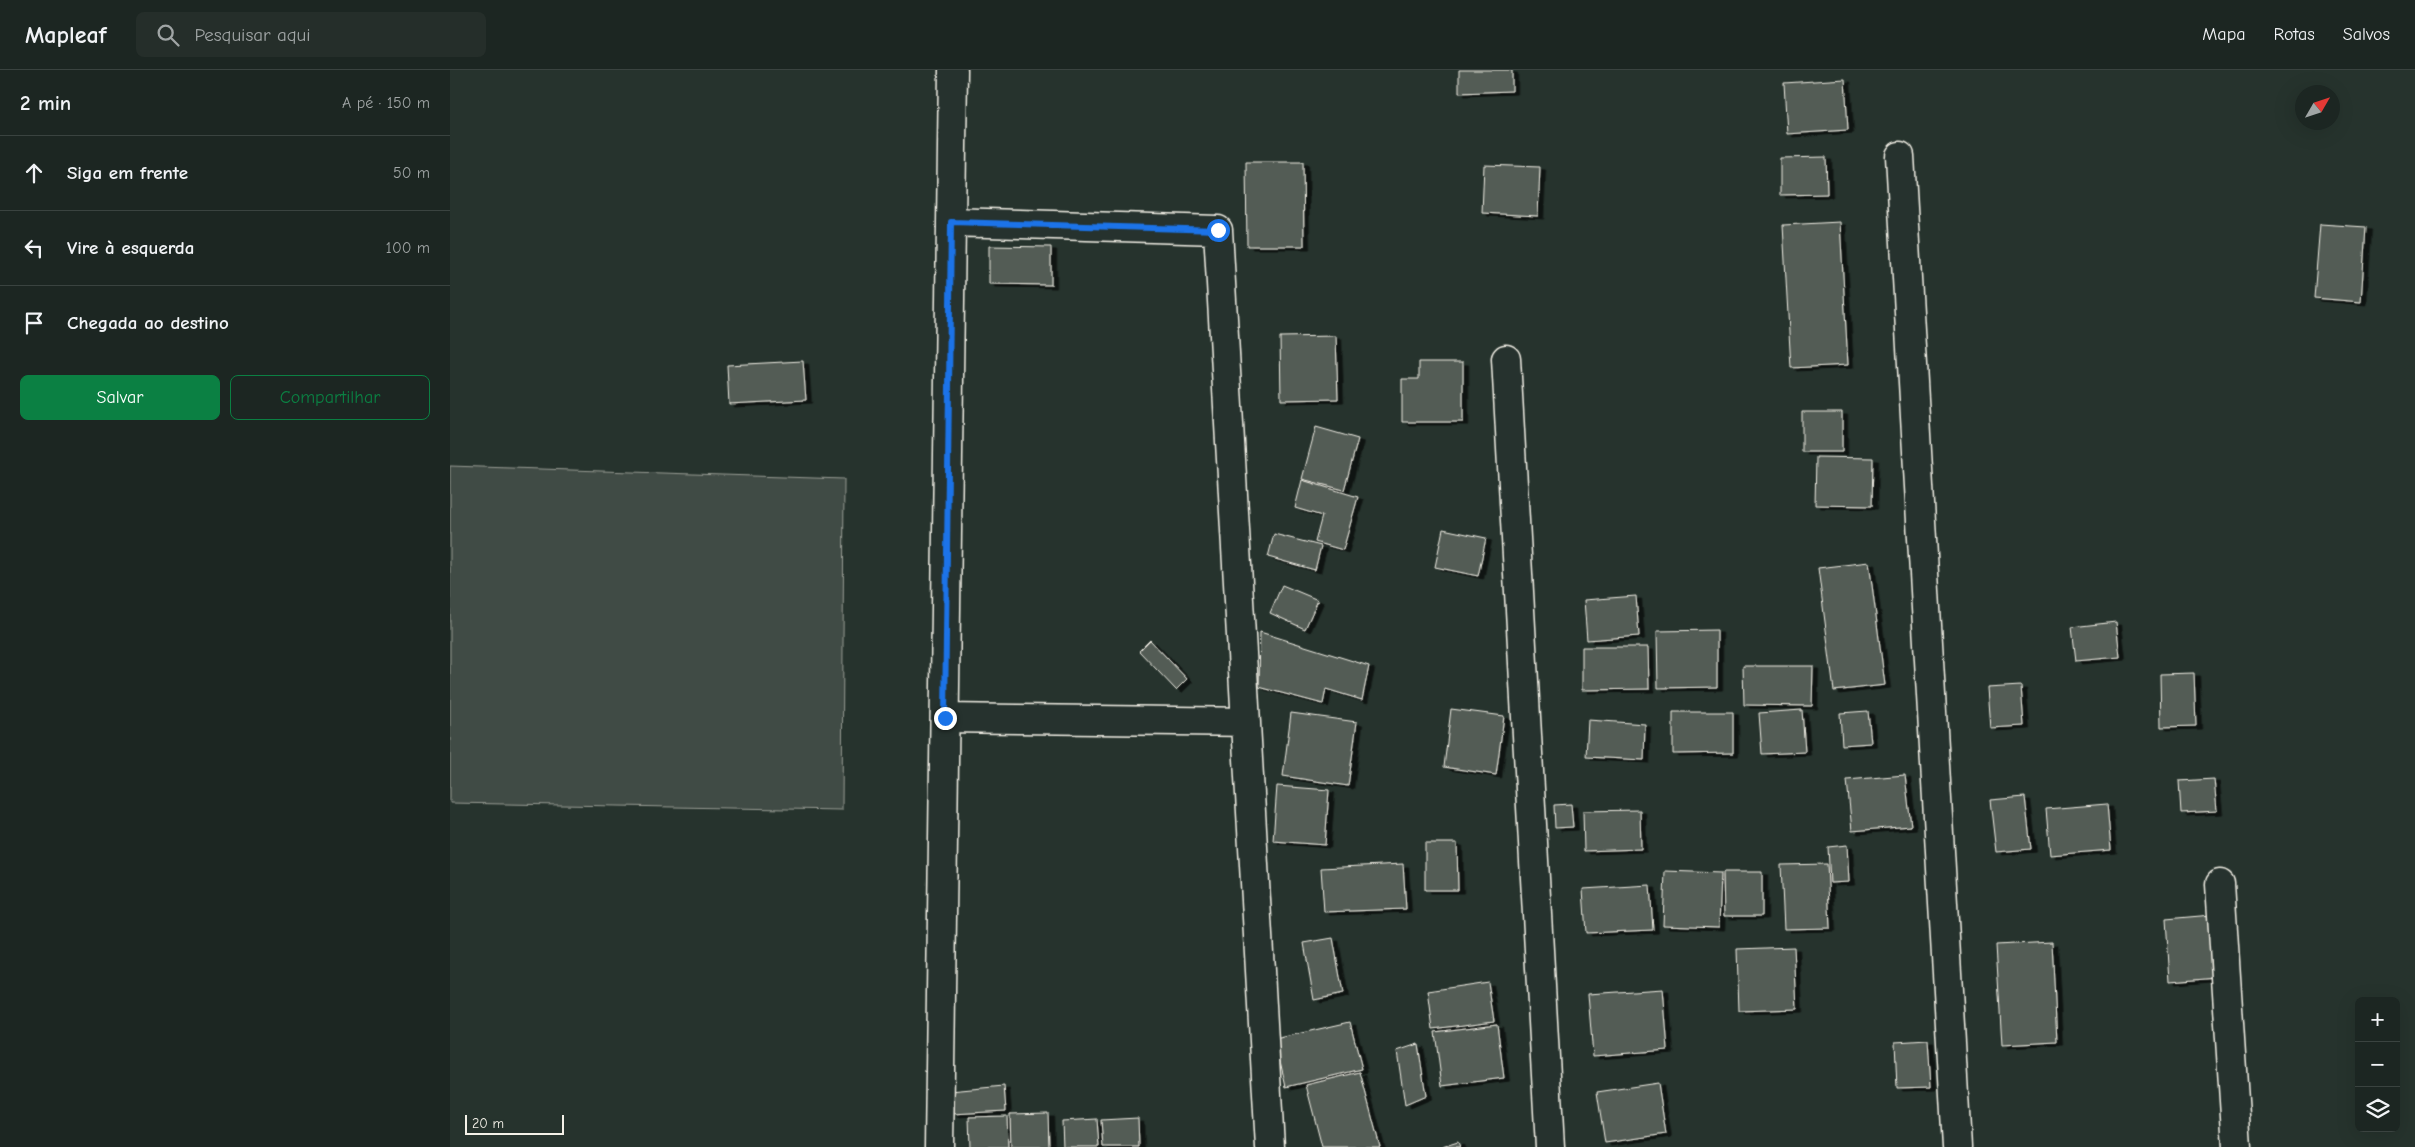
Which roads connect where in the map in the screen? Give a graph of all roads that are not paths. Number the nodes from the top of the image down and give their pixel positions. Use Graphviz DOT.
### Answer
graph roads {
  1 [pos="952,70"];
  2 [pos="1900,156"];
  3 [pos="951,222"];
  4 [pos="1506,359"];
  5 [pos="945,718"];
  6 [pos="1246,722"];
  7 [pos="2220,884"];
  8 [pos="939,1147"];
  9 [pos="1270,1147"];
  10 [pos="1550,1147"];
  11 [pos="1957,1147"];
  12 [pos="2237,1147"];
  1 -- 3 [label="street"];
  2 -- 11 [label="street"];
  3 -- 5 [label="street"];
  3 -- 6 [label="street"];
  4 -- 10 [label="street"];
  5 -- 6 [label="street"];
  5 -- 8 [label="street"];
  6 -- 9 [label="street"];
  7 -- 12 [label="street"];
}
